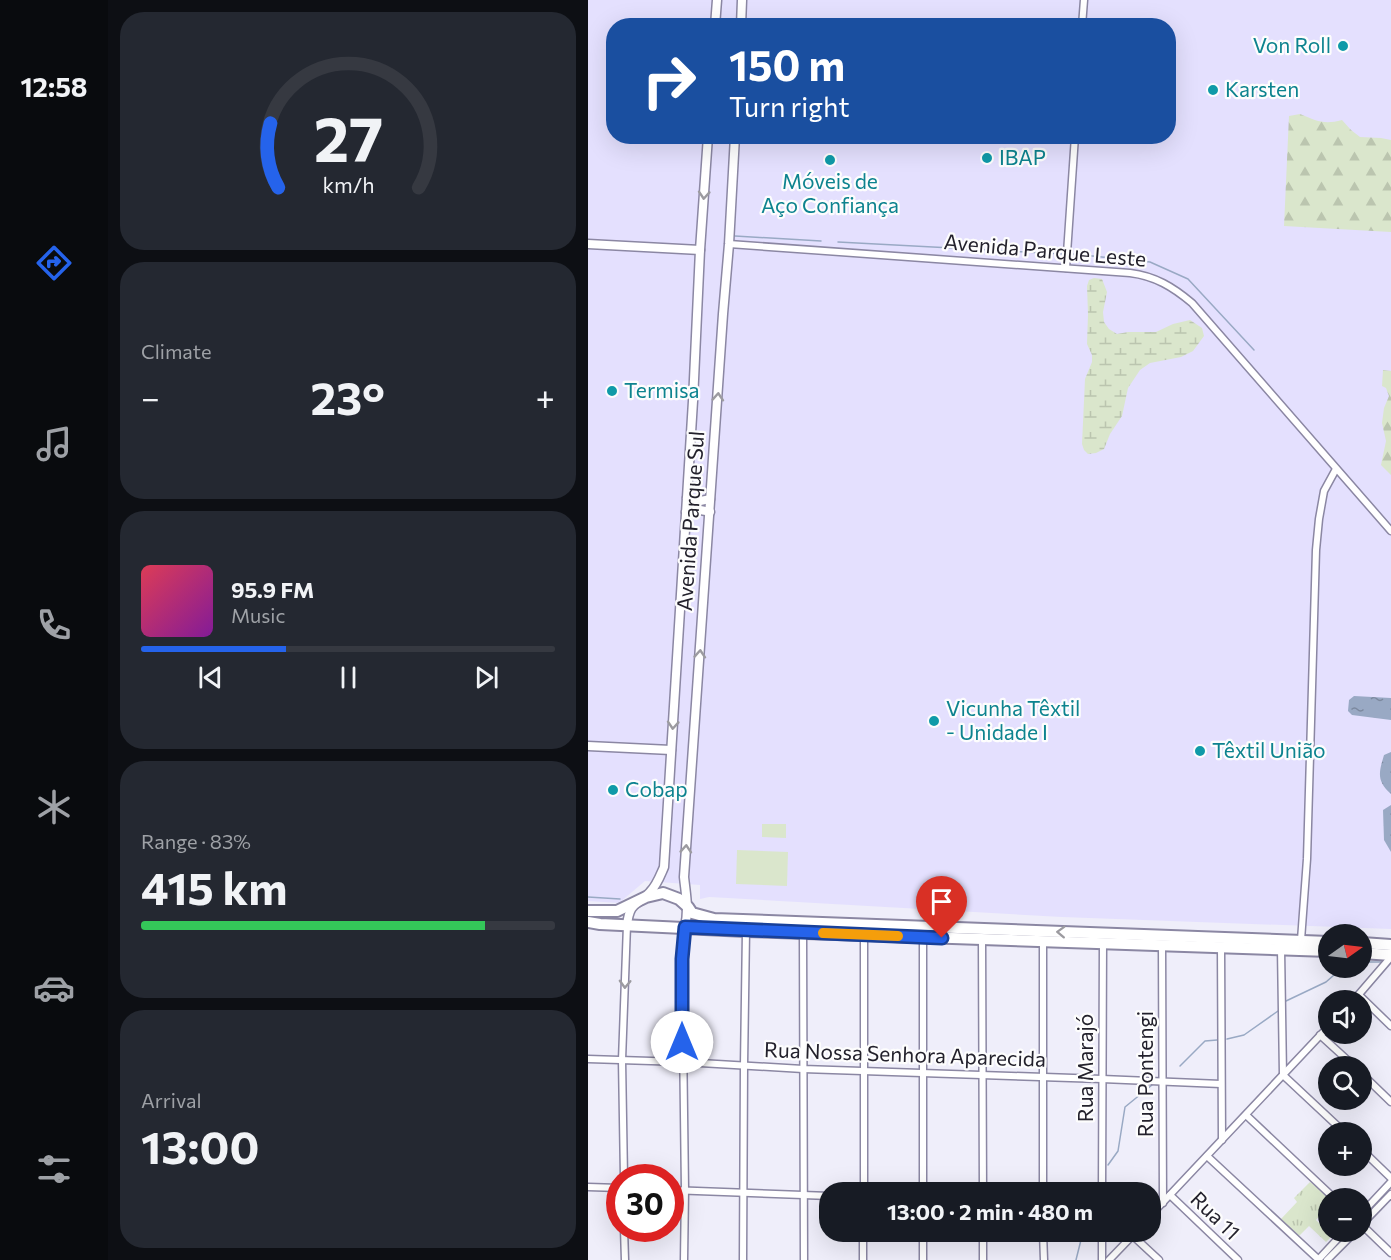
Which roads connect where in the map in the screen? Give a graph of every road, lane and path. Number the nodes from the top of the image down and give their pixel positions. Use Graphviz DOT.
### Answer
graph roads {
  1 [pos="717,0"];
  2 [pos="742,0"];
  3 [pos="1084,0"];
  4 [pos="716,18"];
  5 [pos="741,18"];
  6 [pos="1083,18"];
  7 [pos="707,144"];
  8 [pos="735,144"];
  9 [pos="1074,144"];
  10 [pos="588,244"];
  11 [pos="729,244"];
  12 [pos="700,250"];
  13 [pos="1066,268"];
  14 [pos="1336,469"];
  15 [pos="687,498"];
  16 [pos="710,499"];
  17 [pos="686,512"];
  18 [pos="710,512"];
  19 [pos="1391,531"];
  20 [pos="588,746"];
  21 [pos="671,750"];
  22 [pos="646,897"];
  23 [pos="688,907"];
  24 [pos="588,911"];
  25 [pos="588,922"];
  26 [pos="627,926"];
  27 [pos="685,927"];
  28 [pos="746,931"];
  29 [pos="803,933"];
  30 [pos="864,934"];
  31 [pos="923,937"];
  32 [pos="982,939"];
  33 [pos="1302,940"];
  34 [pos="1043,941"];
  35 [pos="1318,941"];
  36 [pos="1103,943"];
  37 [pos="1372,944"];
  38 [pos="1162,945"];
  39 [pos="1391,945"];
  40 [pos="1221,947"];
  41 [pos="1281,949"];
  42 [pos="1318,951"];
  43 [pos="1372,954"];
  44 [pos="1391,956"];
  45 [pos="1363,990"];
  46 [pos="1372,1008"];
  47 [pos="1391,1026"];
  48 [pos="1318,1037"];
  49 [pos="1330,1044"];
  50 [pos="1343,1056"];
  51 [pos="588,1059"];
  52 [pos="622,1060"];
  53 [pos="682,1062"];
  54 [pos="744,1065"];
  55 [pos="803,1069"];
  56 [pos="864,1070"];
  57 [pos="923,1073"];
  58 [pos="983,1075"];
  59 [pos="1283,1075"];
  60 [pos="1043,1077"];
  61 [pos="1102,1079"];
  62 [pos="1162,1082"];
  63 [pos="1221,1084"];
  64 [pos="1372,1084"];
  65 [pos="1391,1102"];
  66 [pos="1246,1115"];
  67 [pos="1333,1122"];
  68 [pos="1222,1140"];
  69 [pos="1207,1156"];
  70 [pos="1372,1160"];
  71 [pos="624,1164"];
  72 [pos="1391,1178"];
  73 [pos="864,1182"];
  74 [pos="923,1182"];
  75 [pos="983,1182"];
  76 [pos="1043,1182"];
  77 [pos="1102,1182"];
  78 [pos="1391,1182"];
  79 [pos="588,1187"];
  80 [pos="606,1188"];
  81 [pos="1323,1188"];
  82 [pos="685,1190"];
  83 [pos="743,1193"];
  84 [pos="1391,1194"];
  85 [pos="1170,1195"];
  86 [pos="805,1196"];
  87 [pos="819,1196"];
  88 [pos="1372,1202"];
  89 [pos="1161,1205"];
  90 [pos="1372,1214"];
  91 [pos="1372,1234"];
  92 [pos="624,1242"];
  93 [pos="863,1242"];
  94 [pos="923,1242"];
  95 [pos="983,1242"];
  96 [pos="1044,1242"];
  97 [pos="1102,1242"];
  98 [pos="1126,1242"];
  99 [pos="1142,1242"];
  100 [pos="1335,1242"];
  101 [pos="1345,1242"];
  102 [pos="1391,1252"];
  103 [pos="625,1260"];
  104 [pos="684,1260"];
  105 [pos="743,1260"];
  106 [pos="804,1260"];
  107 [pos="863,1260"];
  108 [pos="923,1260"];
  109 [pos="983,1260"];
  110 [pos="1044,1260"];
  111 [pos="1102,1260"];
  112 [pos="1109,1260"];
  113 [pos="1158,1260"];
  114 [pos="1238,1260"];
  115 [pos="1319,1260"];
  116 [pos="1327,1260"];
  1 -- 4 [label="street"];
  2 -- 5 [label="street"];
  3 -- 6 [label="street"];
  7 -- 12 [label="street, Avenida Parque Sul, one-way"];
  8 -- 11 [label="street, Avenida Parque Sul"];
  9 -- 13 [label="street"];
  10 -- 12 [label="street"];
  11 -- 13 [label="street, Avenida Parque Leste"];
  16 -- 11 [label="street, Avenida Parque Sul, one-way"];
  12 -- 15 [label="street, Avenida Parque Sul"];
  13 -- 14 [label="street, Avenida Parque Leste"];
  14 -- 19 [label="street, Avenida Parque Leste"];
  14 -- 33 [label="street"];
  15 -- 16 [label="street"];
  15 -- 17 [label="street, Avenida Parque Sul"];
  16 -- 18 [label="street, Avenida Parque Sul"];
  17 -- 18 [label="street"];
  17 -- 21 [label="street, Avenida Parque Sul, one-way"];
  23 -- 18 [label="street, Avenida Parque Sul, one-way"];
  20 -- 21 [label="street"];
  21 -- 22 [label="street, Avenida Parque Sul"];
  22 -- 23 [label="highway"];
  22 -- 24 [label="highway"];
  22 -- 26 [label="street, Avenida Parque Sul"];
  23 -- 27 [label="street, Avenida Parque Sul"];
  33 -- 23 [label="highway, one-way"];
  25 -- 26 [label="highway"];
  26 -- 27 [label="highway"];
  26 -- 52 [label="street, one-way"];
  27 -- 28 [label="highway"];
  27 -- 53 [label="street"];
  28 -- 29 [label="highway"];
  28 -- 54 [label="street"];
  29 -- 30 [label="highway"];
  29 -- 55 [label="street"];
  30 -- 31 [label="highway"];
  30 -- 56 [label="street"];
  31 -- 32 [label="highway"];
  31 -- 57 [label="street"];
  32 -- 34 [label="highway"];
  32 -- 58 [label="street"];
  33 -- 35 [label="highway"];
  34 -- 36 [label="highway"];
  34 -- 60 [label="street"];
  36 -- 38 [label="highway"];
  36 -- 61 [label="street, Rua Marajó"];
  37 -- 39 [label="highway"];
  38 -- 40 [label="highway"];
  38 -- 62 [label="street, Rua Pontengi"];
  40 -- 41 [label="highway"];
  40 -- 63 [label="street"];
  41 -- 42 [label="highway"];
  41 -- 59 [label="street"];
  43 -- 44 [label="highway"];
  44 -- 45 [label="street"];
  46 -- 47 [label="street"];
  48 -- 59 [label="street"];
  49 -- 50 [label="street"];
  51 -- 52 [label="street, Rua Nossa Senhora Aparecida"];
  52 -- 53 [label="street, Rua Nossa Senhora Aparecida"];
  52 -- 71 [label="street"];
  53 -- 54 [label="street, Rua Nossa Senhora Aparecida"];
  53 -- 82 [label="street"];
  54 -- 55 [label="street, Rua Nossa Senhora Aparecida"];
  54 -- 83 [label="street"];
  55 -- 56 [label="street, Rua Nossa Senhora Aparecida"];
  55 -- 86 [label="street"];
  56 -- 57 [label="street, Rua Nossa Senhora Aparecida"];
  56 -- 73 [label="street"];
  57 -- 58 [label="street, Rua Nossa Senhora Aparecida"];
  57 -- 74 [label="street"];
  58 -- 60 [label="street, Rua Nossa Senhora Aparecida"];
  58 -- 75 [label="street"];
  59 -- 66 [label="street"];
  59 -- 67 [label="street"];
  60 -- 61 [label="street, Rua Nossa Senhora Aparecida"];
  60 -- 76 [label="street"];
  61 -- 62 [label="street, Rua Nossa Senhora Aparecida"];
  61 -- 77 [label="street, Rua Marajó"];
  62 -- 63 [label="street, Rua Nossa Senhora Aparecida"];
  62 -- 89 [label="street, Rua Pontengi"];
  63 -- 68 [label="street"];
  64 -- 65 [label="street"];
  66 -- 68 [label="street"];
  66 -- 81 [label="street"];
  68 -- 69 [label="street"];
  69 -- 85 [label="street"];
  69 -- 115 [label="street"];
  70 -- 72 [label="street"];
  78 -- 88 [label="street"];
  79 -- 80 [label="street"];
  82 -- 83 [label="street"];
  82 -- 104 [label="street"];
  83 -- 86 [label="street"];
  83 -- 105 [label="street"];
  84 -- 90 [label="street"];
  85 -- 89 [label="street"];
  85 -- 114 [label="street, Rua 11"];
  86 -- 87 [label="street"];
  86 -- 106 [label="street"];
  91 -- 102 [label="street"];
  92 -- 103 [label="street"];
  93 -- 107 [label="street"];
  94 -- 108 [label="street"];
  95 -- 109 [label="street"];
  96 -- 110 [label="street"];
  97 -- 111 [label="street"];
  98 -- 112 [label="street"];
  99 -- 113 [label="street"];
  100 -- 115 [label="street"];
  101 -- 116 [label="street"];
}
